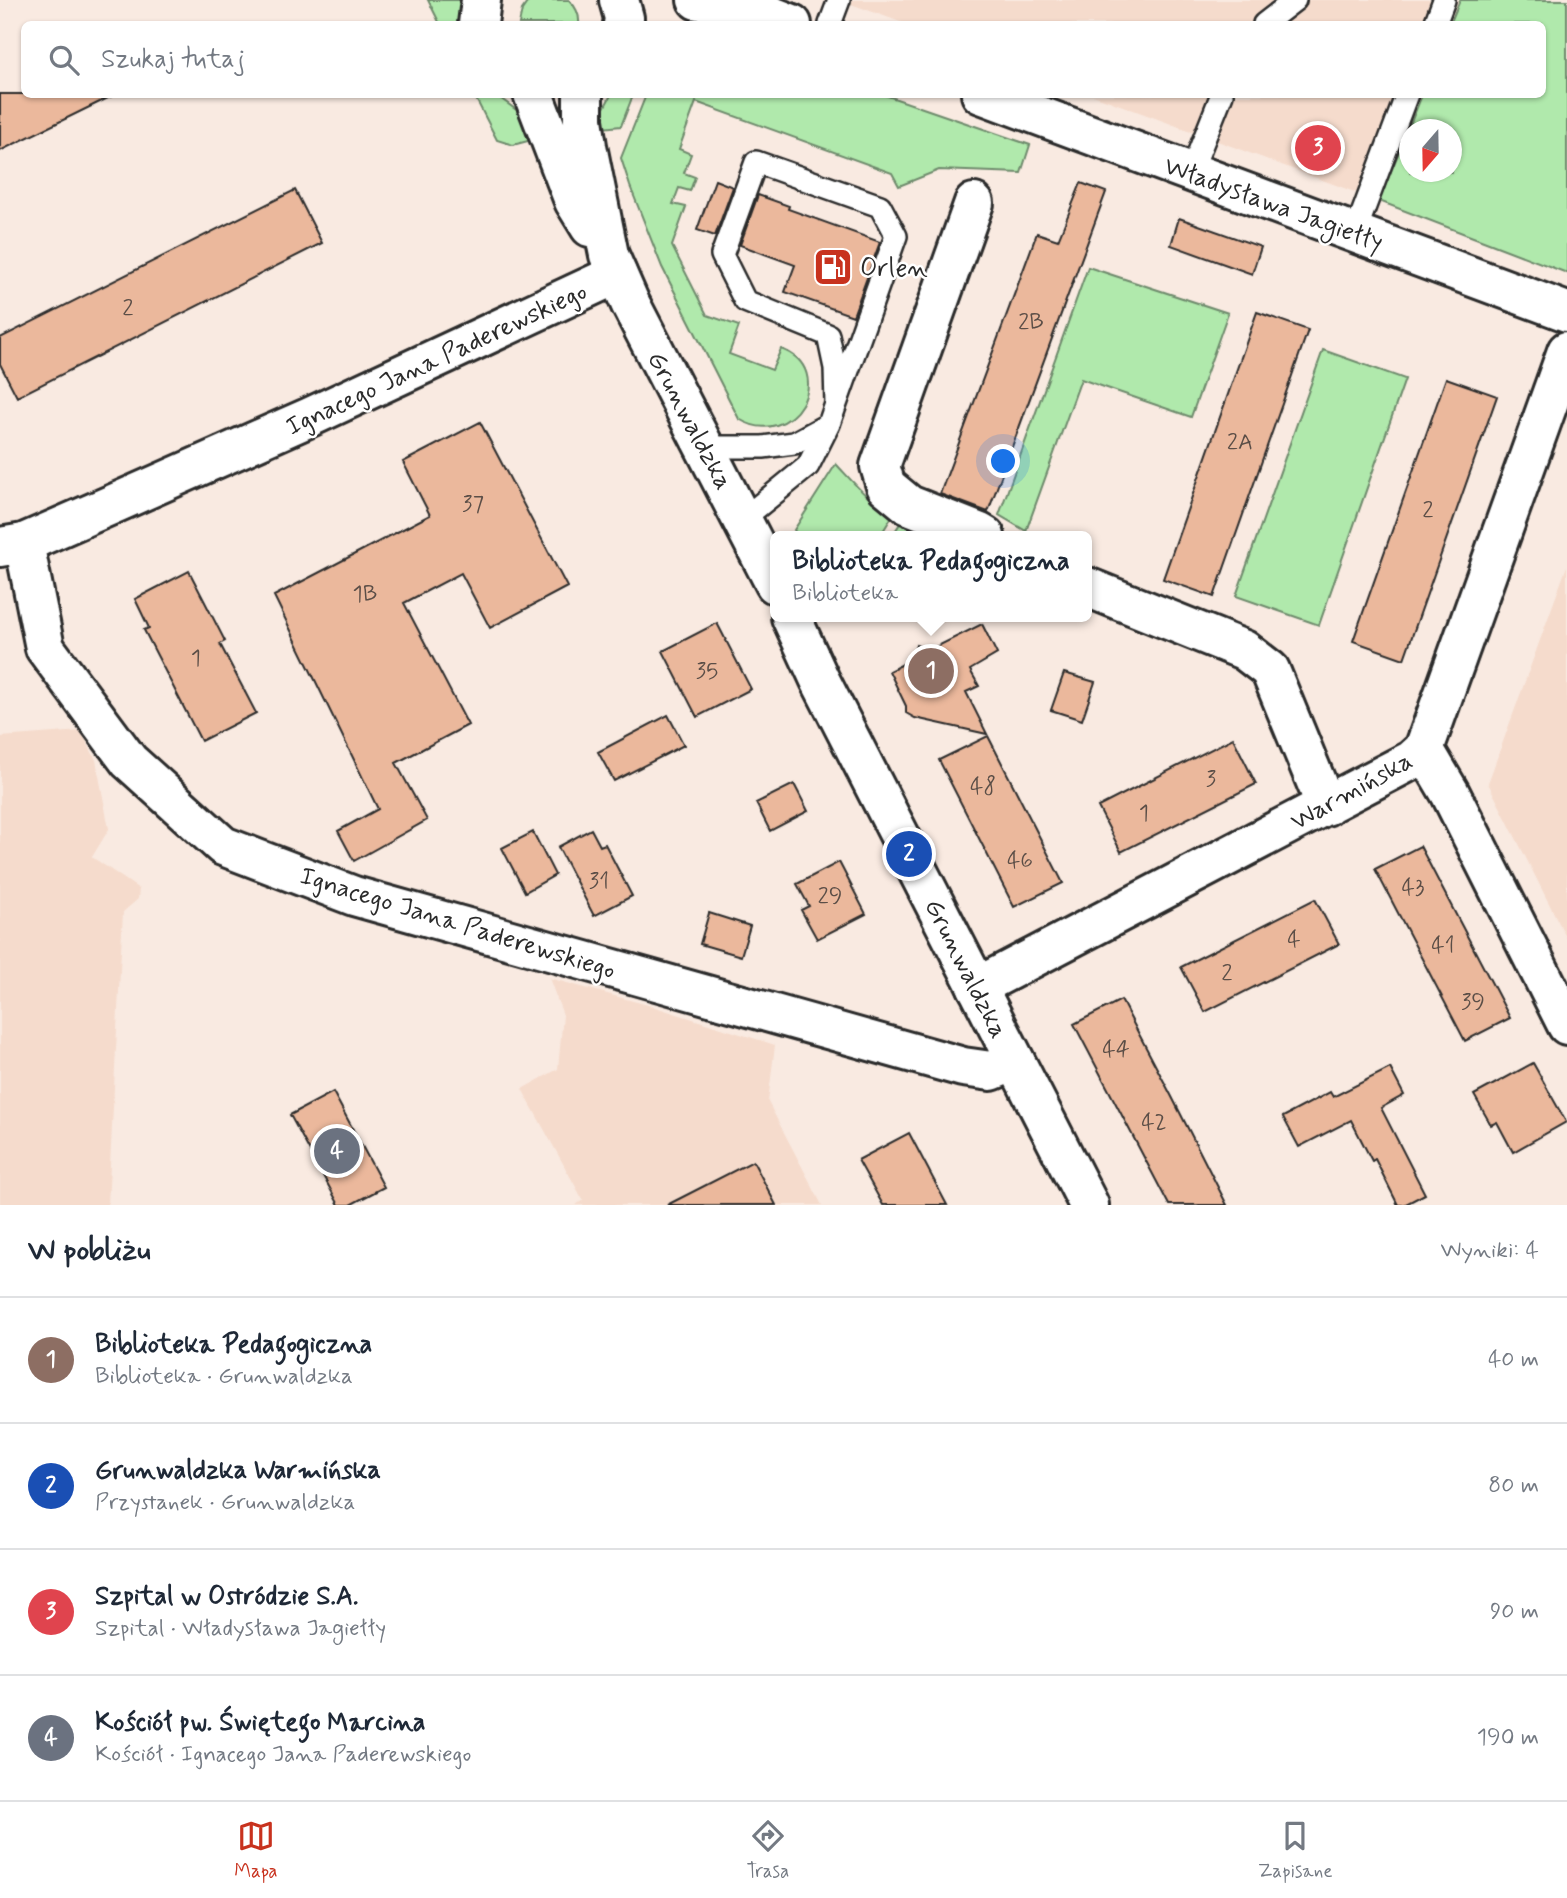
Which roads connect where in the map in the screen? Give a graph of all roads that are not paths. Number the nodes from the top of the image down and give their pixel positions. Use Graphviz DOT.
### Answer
graph roads {
  1 [pos="481,0"];
  2 [pos="619,0"];
  3 [pos="697,0"];
  4 [pos="839,0"];
  5 [pos="1295,0"];
  6 [pos="1444,0"];
  7 [pos="478,21"];
  8 [pos="624,21"];
  9 [pos="785,21"];
  10 [pos="831,21"];
  11 [pos="1268,21"];
  12 [pos="1435,21"];
  13 [pos="535,98"];
  14 [pos="583,98"];
  15 [pos="992,98"];
  16 [pos="1220,98"];
  17 [pos="1406,98"];
  18 [pos="1191,172"];
  19 [pos="974,203"];
  20 [pos="1355,233"];
  21 [pos="613,264"];
  22 [pos="1567,312"];
  23 [pos="1567,351"];
  24 [pos="833,414"];
  25 [pos="705,447"];
  26 [pos="743,519"];
  27 [pos="975,531"];
  28 [pos="12,545"];
  29 [pos="770,574"];
  30 [pos="1092,589"];
  31 [pos="793,622"];
  32 [pos="1424,749"];
  33 [pos="1326,806"];
  34 [pos="977,987"];
  35 [pos="1567,1025"];
  36 [pos="1014,1061"];
  37 [pos="1089,1205"];
  1 -- 7 [label="street"];
  2 -- 8 [label="street"];
  3 -- 9 [label="street"];
  4 -- 10 [label="lane"];
  5 -- 11 [label="lane"];
  6 -- 12 [label="lane"];
  13 -- 21 [label="street, Grunwaldzka"];
  14 -- 21 [label="street, Grunwaldzka"];
  15 -- 18 [label="street, Władysława Jagiełły"];
  16 -- 18 [label="lane"];
  17 -- 20 [label="lane"];
  18 -- 20 [label="street, Władysława Jagiełły"];
  19 -- 27 [label="street"];
  20 -- 22 [label="street, Władysława Jagiełły"];
  21 -- 25 [label="street, Grunwaldzka"];
  21 -- 28 [label="street, Ignacego Jana Paderewskiego"];
  23 -- 32 [label="street, Warmińska"];
  24 -- 24 [label="lane"];
  24 -- 25 [label="lane"];
  24 -- 26 [label="lane"];
  25 -- 26 [label="street, Grunwaldzka"];
  26 -- 29 [label="street, Grunwaldzka"];
  28 -- 36 [label="street, Ignacego Jana Paderewskiego"];
  30 -- 33 [label="street"];
  31 -- 34 [label="street, Grunwaldzka"];
  32 -- 33 [label="street, Warmińska"];
  32 -- 35 [label="street"];
  33 -- 34 [label="street, Warmińska"];
  34 -- 36 [label="street, Grunwaldzka"];
  36 -- 37 [label="street, Grunwaldzka"];
}
